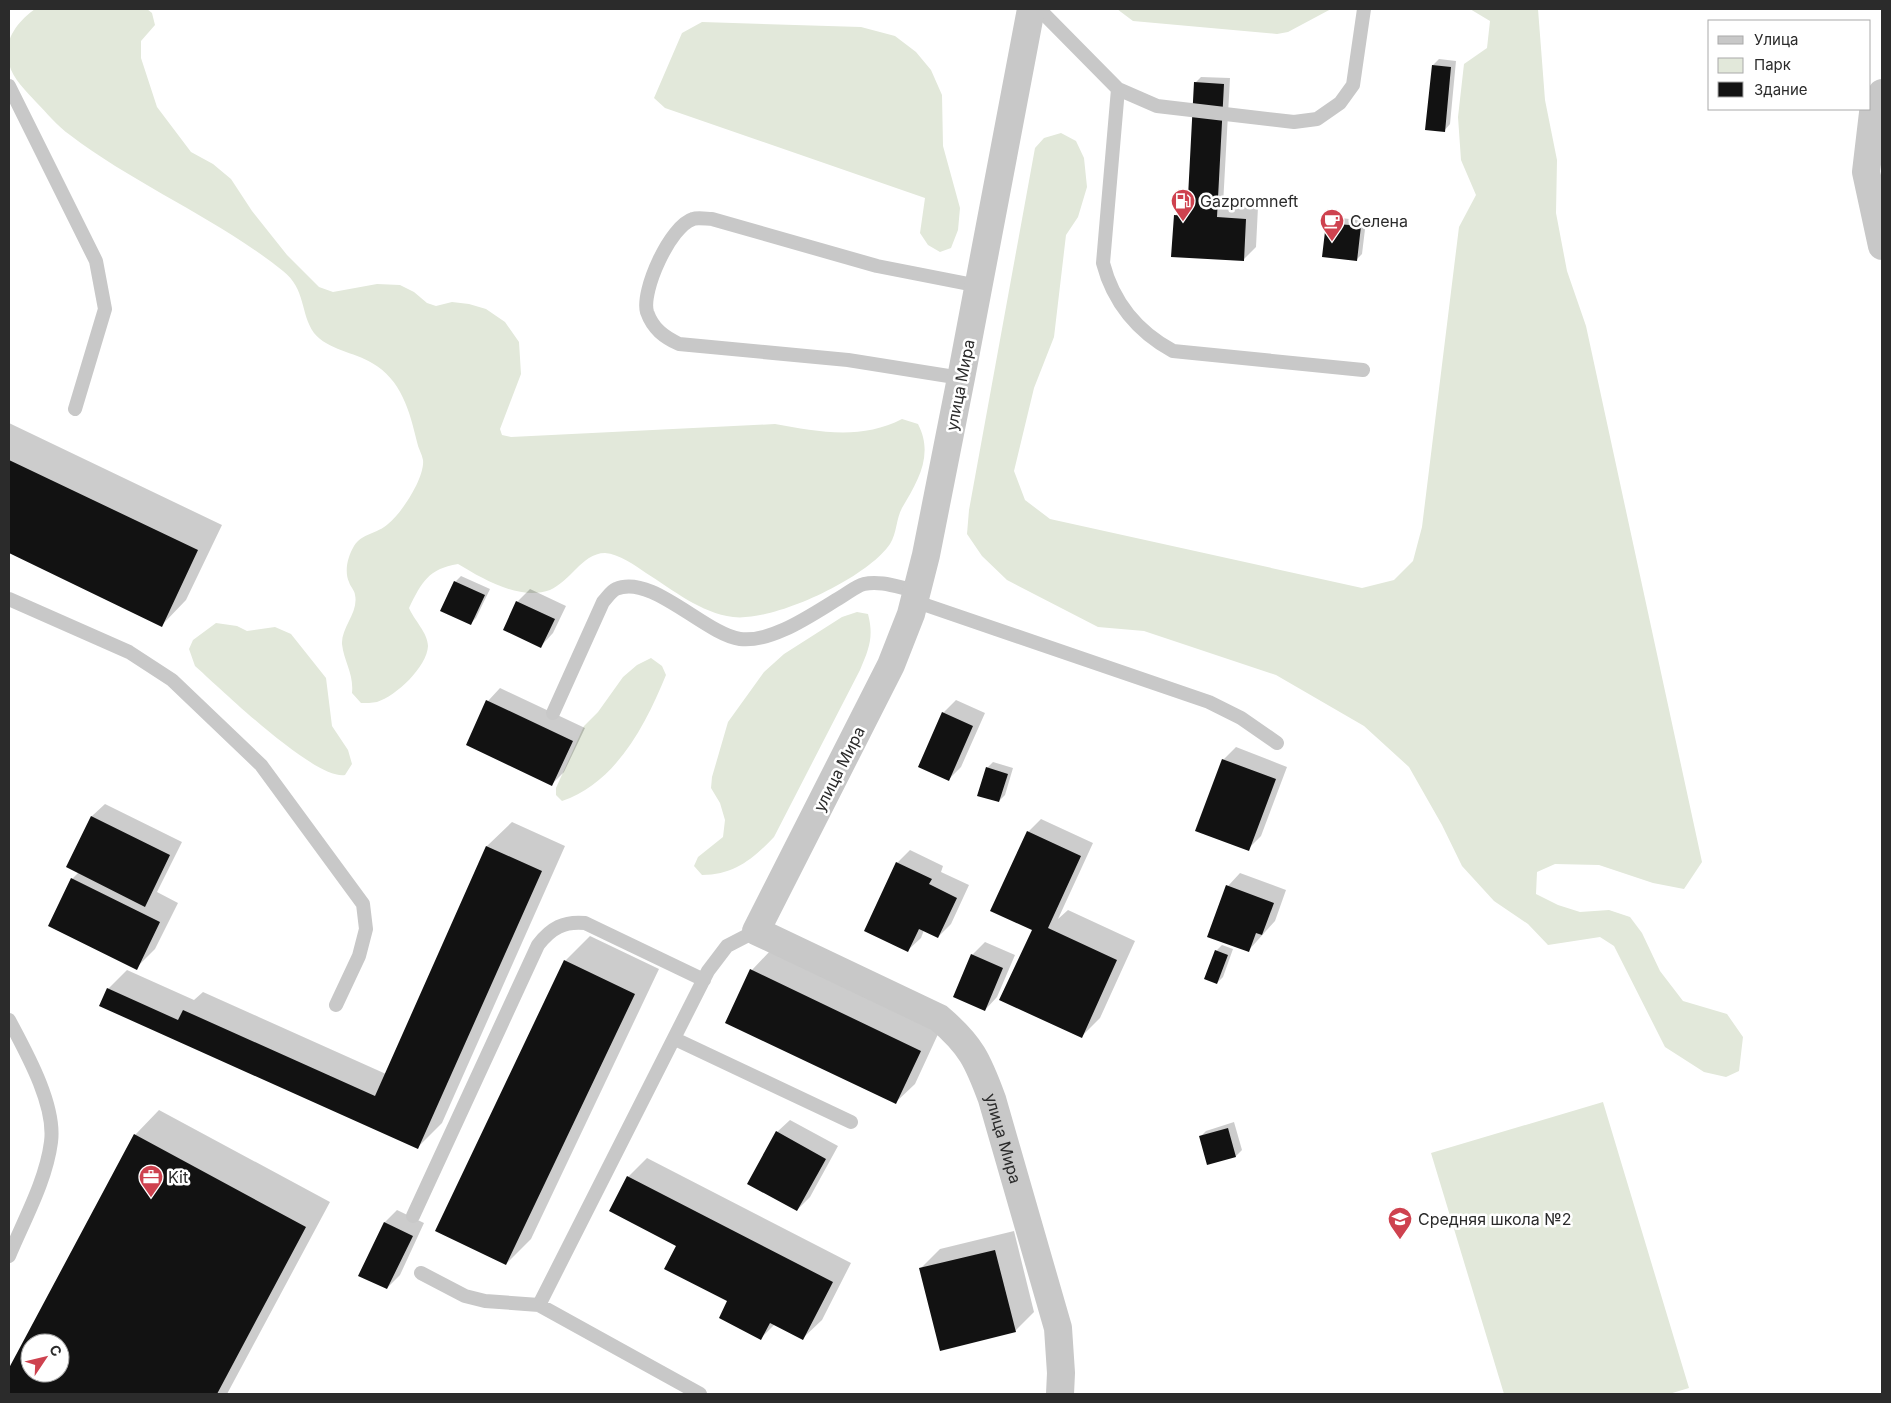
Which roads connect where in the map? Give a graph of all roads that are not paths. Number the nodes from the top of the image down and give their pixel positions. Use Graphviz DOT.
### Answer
graph roads {
  1 [pos="1031,9"];
  2 [pos="1039,9"];
  3 [pos="1364,9"];
  4 [pos="9,86"];
  5 [pos="1118,89"];
  6 [pos="1882,93"];
  7 [pos="1882,246"];
  8 [pos="979,286"];
  9 [pos="1363,370"];
  10 [pos="961,378"];
  11 [pos="75,409"];
  12 [pos="916,596"];
  13 [pos="9,599"];
  14 [pos="553,713"];
  15 [pos="1278,743"];
  16 [pos="756,931"];
  17 [pos="704,980"];
  18 [pos="336,1005"];
  19 [pos="9,1020"];
  20 [pos="675,1039"];
  21 [pos="851,1122"];
  22 [pos="413,1216"];
  23 [pos="9,1256"];
  24 [pos="421,1274"];
  25 [pos="539,1305"];
  26 [pos="700,1394"];
  27 [pos="1060,1394"];
  1 -- 8 [label="street, улица Мира"];
  2 -- 5 [label="lane"];
  3 -- 5 [label="lane"];
  4 -- 11 [label="lane"];
  5 -- 9 [label="lane"];
  6 -- 7 [label="street"];
  8 -- 10 [label="street, улица Мира"];
  8 -- 10 [label="lane"];
  10 -- 12 [label="street, улица Мира"];
  12 -- 14 [label="lane"];
  12 -- 15 [label="lane"];
  12 -- 16 [label="street, улица Мира"];
  13 -- 18 [label="lane"];
  16 -- 17 [label="lane"];
  16 -- 27 [label="street, улица Мира"];
  17 -- 20 [label="lane"];
  17 -- 22 [label="lane"];
  19 -- 23 [label="lane"];
  20 -- 21 [label="lane"];
  20 -- 25 [label="lane"];
  24 -- 25 [label="lane"];
  25 -- 26 [label="lane"];
}
